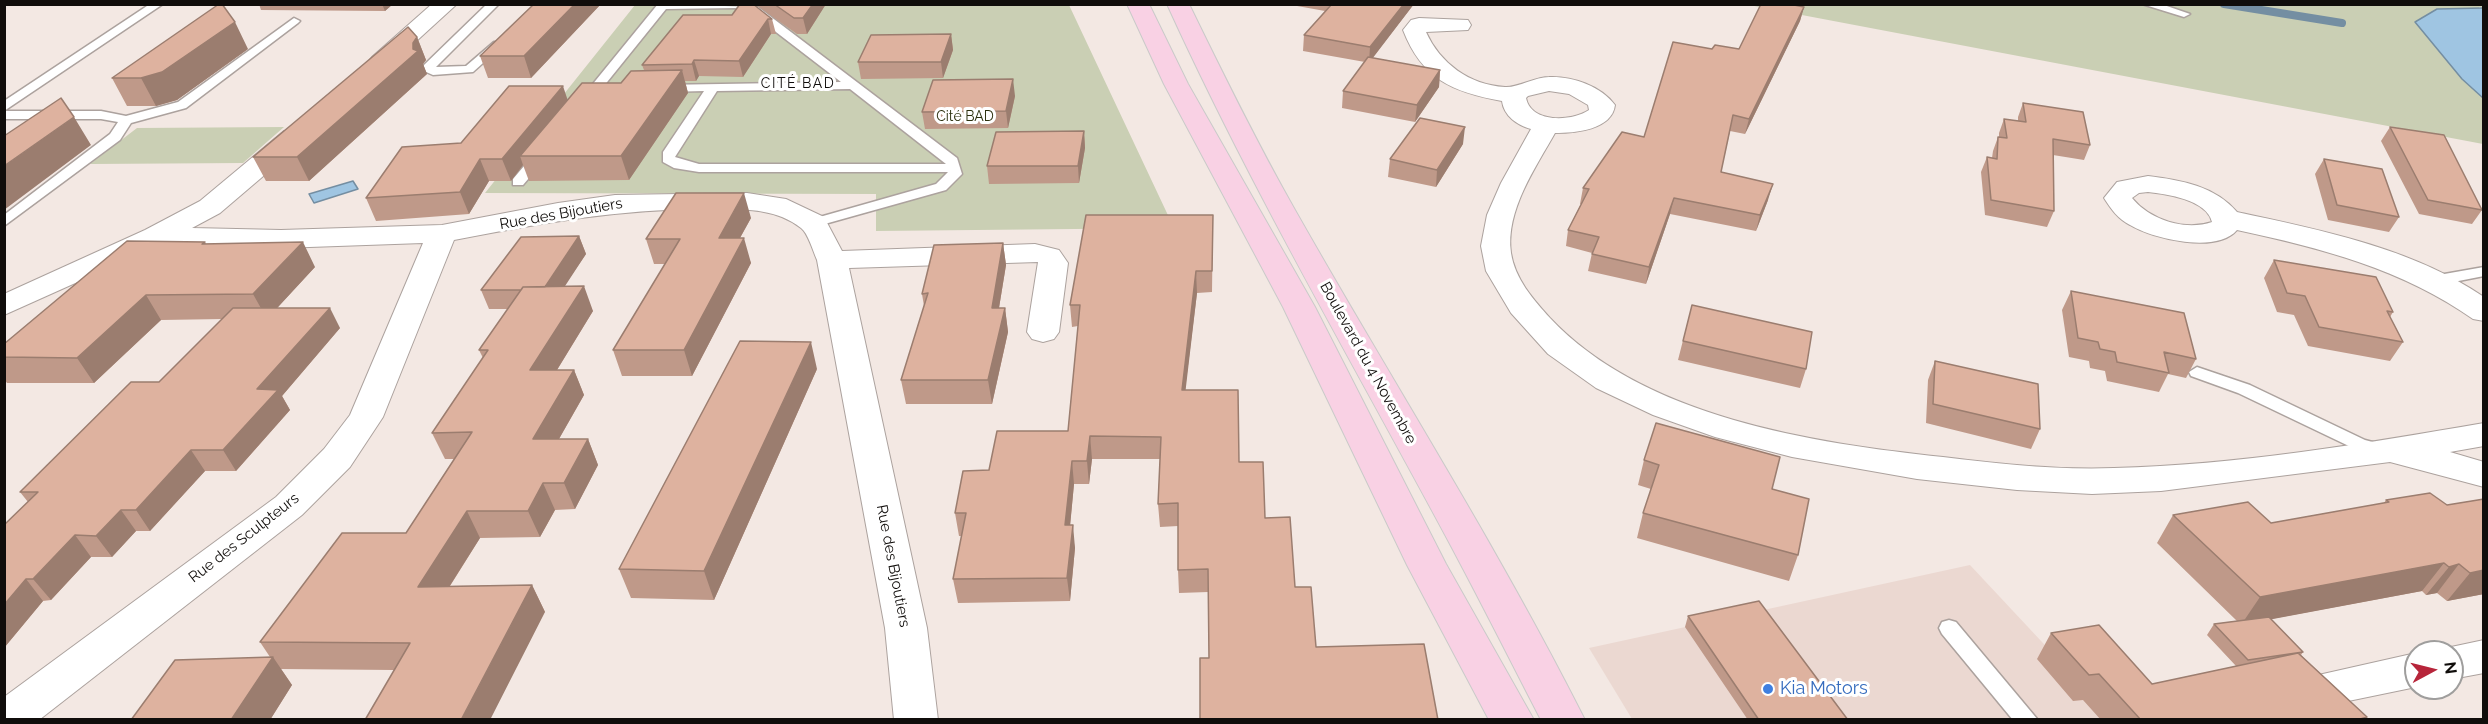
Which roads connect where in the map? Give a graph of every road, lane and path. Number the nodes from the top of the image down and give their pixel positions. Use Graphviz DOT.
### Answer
graph roads {
  1 [pos="158,4"];
  2 [pos="446,4"];
  3 [pos="494,4"];
  4 [pos="1138,4"];
  5 [pos="1178,4"];
  6 [pos="2147,4"];
  7 [pos="663,5"];
  8 [pos="718,5"];
  9 [pos="2184,14"];
  10 [pos="294,21"];
  11 [pos="1460,25"];
  12 [pos="509,33"];
  13 [pos="356,82"];
  14 [pos="854,85"];
  15 [pos="713,87"];
  16 [pos="654,88"];
  17 [pos="1513,96"];
  18 [pos="582,105"];
  19 [pos="4,107"];
  20 [pos="4,114"];
  21 [pos="126,120"];
  22 [pos="312,121"];
  23 [pos="1547,124"];
  24 [pos="546,148"];
  25 [pos="955,168"];
  26 [pos="518,182"];
  27 [pos="2227,219"];
  28 [pos="4,222"];
  29 [pos="814,223"];
  30 [pos="442,234"];
  31 [pos="155,236"];
  32 [pos="832,260"];
  33 [pos="2484,271"];
  34 [pos="2433,280"];
  35 [pos="4,306"];
  36 [pos="2484,312"];
  37 [pos="1043,332"];
  38 [pos="2197,372"];
  39 [pos="2484,434"];
  40 [pos="2387,452"];
  41 [pos="2484,475"];
  42 [pos="1949,628"];
  43 [pos="2484,656"];
  44 [pos="2464,660"];
  45 [pos="2404,672"];
  46 [pos="2328,688"];
  47 [pos="6,720"];
  48 [pos="916,720"];
  49 [pos="1512,720"];
  50 [pos="1563,720"];
  51 [pos="2027,720"];
  1 -- 19 [label="lane"];
  2 -- 13 [label="street"];
  3 -- 12 [label="lane"];
  4 -- 49 [label="main road"];
  5 -- 50 [label="main road, Boulevard du 4 Novembre"];
  6 -- 9 [label="lane"];
  7 -- 8 [label="lane"];
  7 -- 18 [label="lane"];
  8 -- 14 [label="lane"];
  10 -- 21 [label="lane"];
  11 -- 17 [label="street"];
  14 -- 15 [label="lane"];
  14 -- 25 [label="lane"];
  15 -- 16 [label="lane"];
  15 -- 25 [label="lane"];
  17 -- 23 [label="street"];
  17 -- 23 [label="street"];
  20 -- 21 [label="lane"];
  21 -- 28 [label="lane"];
  22 -- 31 [label="street"];
  23 -- 40 [label="street"];
  24 -- 26 [label="lane"];
  25 -- 29 [label="lane"];
  27 -- 34 [label="street"];
  29 -- 30 [label="street, Rue des Bijoutiers"];
  29 -- 32 [label="street, Rue des Bijoutiers"];
  30 -- 31 [label="street, Rue des Bijoutiers"];
  30 -- 47 [label="street, Rue des Sculpteurs"];
  31 -- 35 [label="street"];
  32 -- 37 [label="street"];
  32 -- 48 [label="street, Rue des Bijoutiers"];
  33 -- 34 [label="lane"];
  34 -- 36 [label="street"];
  38 -- 40 [label="lane"];
  39 -- 40 [label="street"];
  40 -- 41 [label="street"];
  42 -- 51 [label="lane"];
  43 -- 44 [label="street"];
  45 -- 46 [label="street"];
}
